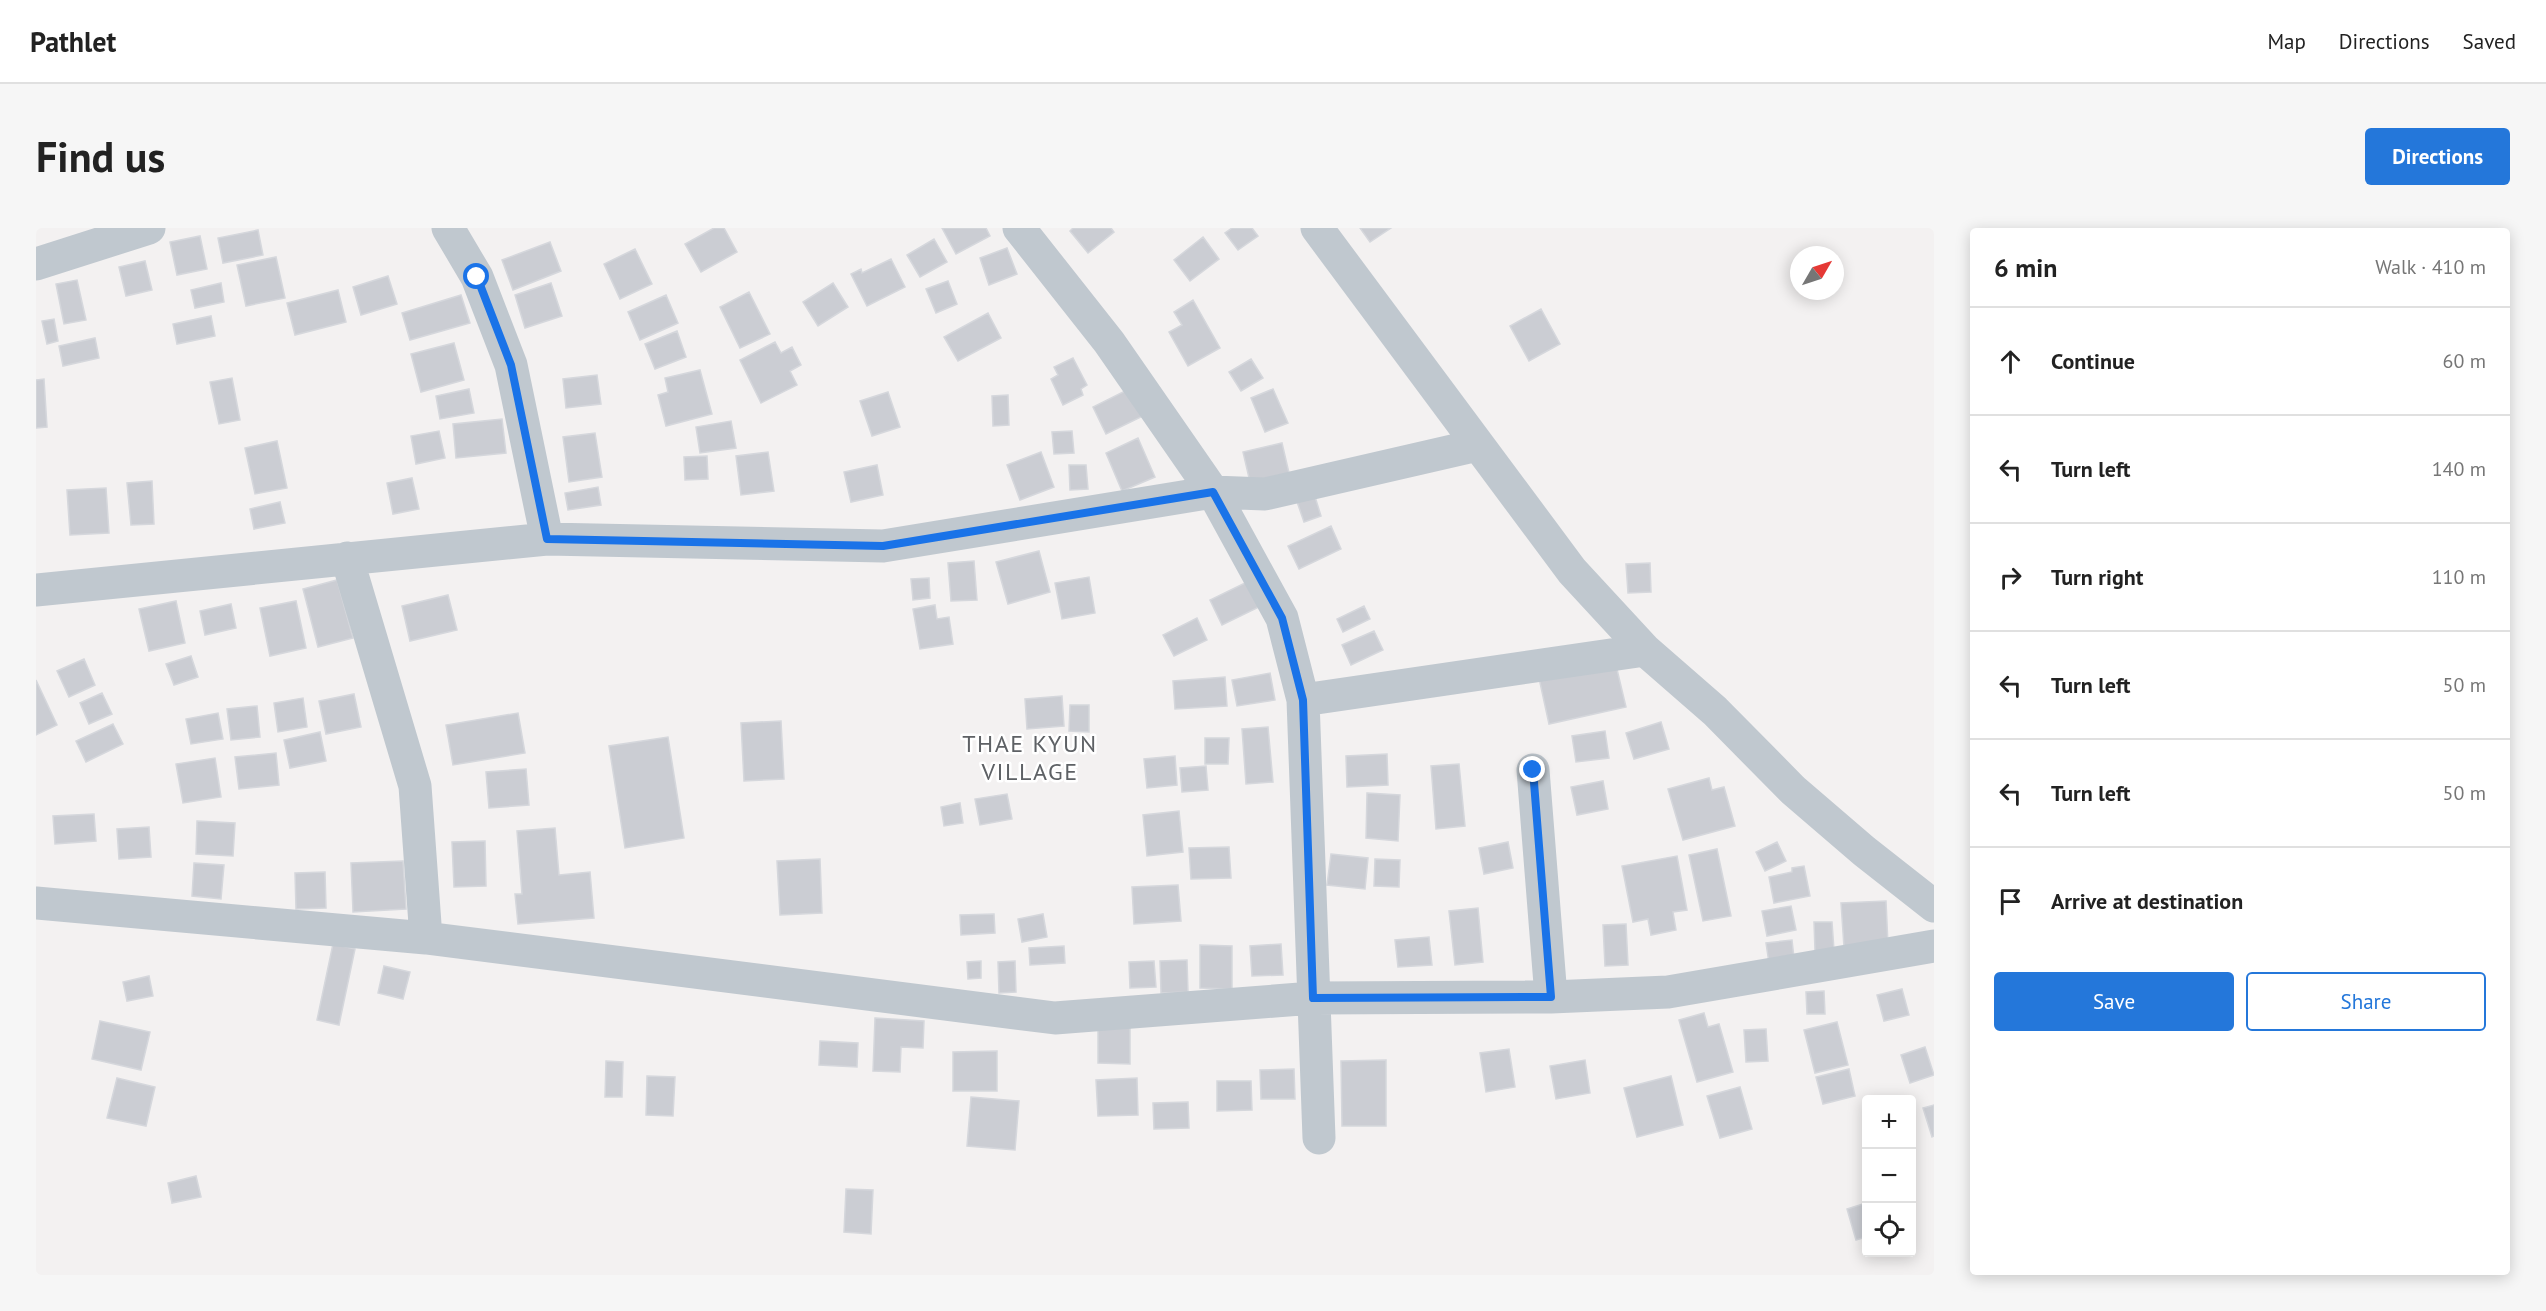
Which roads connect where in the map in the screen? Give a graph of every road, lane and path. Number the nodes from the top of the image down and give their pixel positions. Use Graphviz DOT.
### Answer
graph roads {
  1 [pos="149,228"];
  2 [pos="448,228"];
  3 [pos="1019,228"];
  4 [pos="1317,228"];
  5 [pos="36,264"];
  6 [pos="1478,445"];
  7 [pos="1213,492"];
  8 [pos="547,539"];
  9 [pos="346,558"];
  10 [pos="36,590"];
  11 [pos="1645,650"];
  12 [pos="1303,700"];
  13 [pos="1533,770"];
  14 [pos="36,903"];
  15 [pos="1934,906"];
  16 [pos="426,938"];
  17 [pos="1934,946"];
  18 [pos="1551,997"];
  19 [pos="1313,998"];
  20 [pos="1319,1138"];
  1 -- 5 [label="street"];
  2 -- 8 [label="street"];
  3 -- 7 [label="street"];
  4 -- 6 [label="street"];
  6 -- 7 [label="street"];
  6 -- 11 [label="street"];
  7 -- 8 [label="street"];
  7 -- 12 [label="street"];
  8 -- 9 [label="street"];
  9 -- 10 [label="street"];
  9 -- 16 [label="street"];
  11 -- 12 [label="street"];
  11 -- 15 [label="street"];
  12 -- 19 [label="street"];
  13 -- 18 [label="street"];
  14 -- 16 [label="street"];
  16 -- 19 [label="street"];
  17 -- 18 [label="street"];
  18 -- 19 [label="street"];
  19 -- 20 [label="street"];
}
